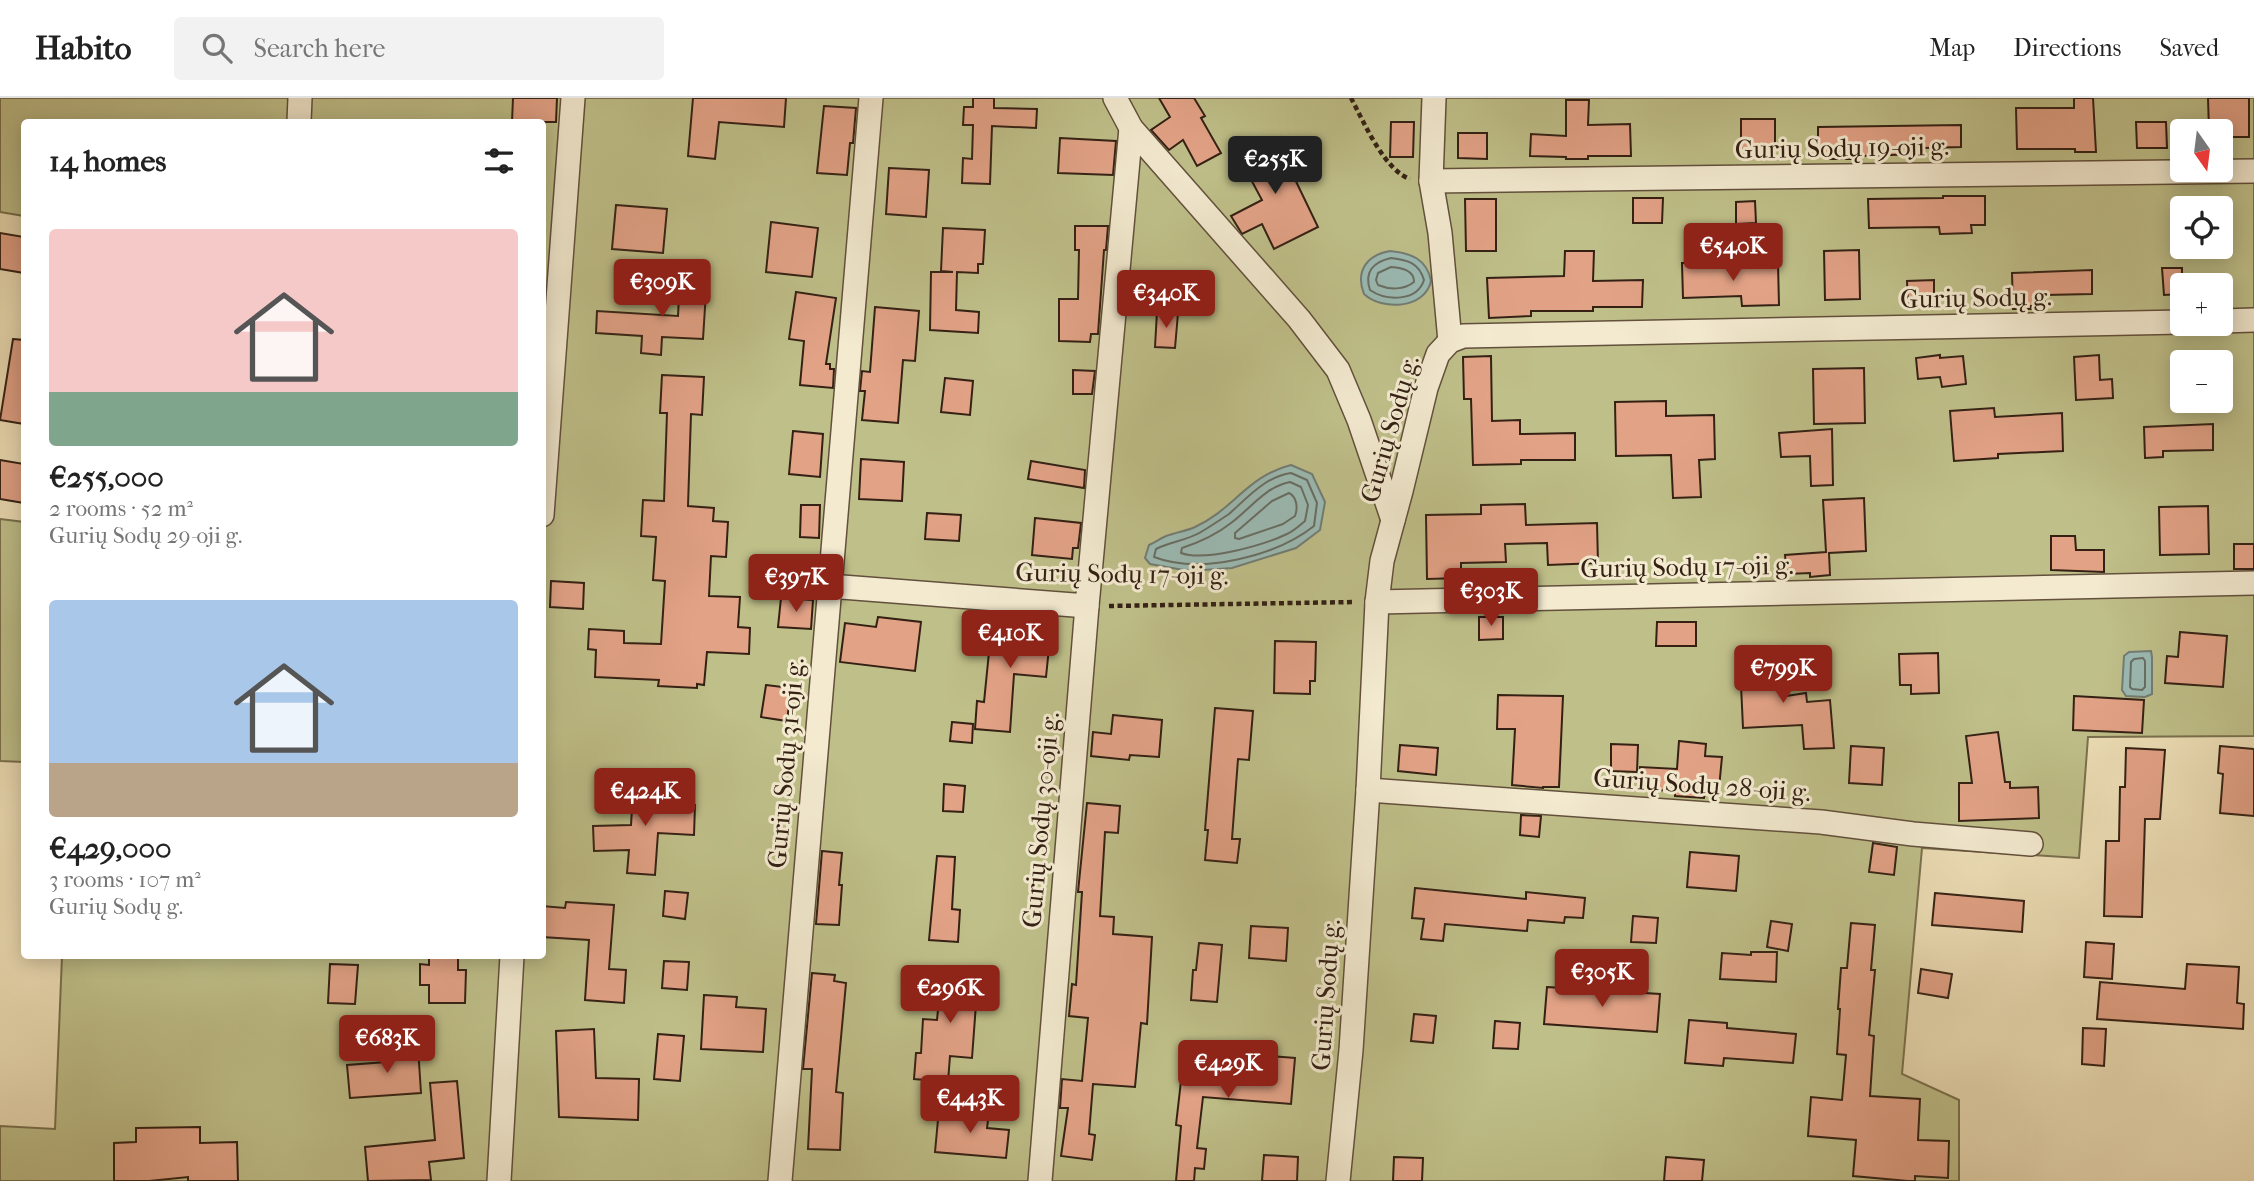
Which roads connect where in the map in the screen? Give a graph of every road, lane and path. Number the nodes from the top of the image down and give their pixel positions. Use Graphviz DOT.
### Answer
graph roads {
  1 [pos="300,98"];
  2 [pos="573,98"];
  3 [pos="871,98"];
  4 [pos="1115,98"];
  5 [pos="1351,98"];
  6 [pos="1434,98"];
  7 [pos="299,119"];
  8 [pos="1130,128"];
  9 [pos="2254,171"];
  10 [pos="1431,181"];
  11 [pos="2254,320"];
  12 [pos="2233,321"];
  13 [pos="2170,322"];
  14 [pos="1450,341"];
  15 [pos="546,460"];
  16 [pos="1393,520"];
  17 [pos="2254,583"];
  18 [pos="829,586"];
  19 [pos="1377,601"];
  20 [pos="1087,607"];
  21 [pos="1368,790"];
  22 [pos="2031,844"];
  23 [pos="512,959"];
  24 [pos="499,1181"];
  25 [pos="779,1181"];
  26 [pos="1040,1181"];
  27 [pos="1338,1181"];
  1 -- 7 [label="street"];
  2 -- 15 [label="street"];
  3 -- 18 [label="street, Gurių Sodų 31-oji g."];
  4 -- 8 [label="street"];
  5 -- 10 [label="path"];
  6 -- 10 [label="street"];
  8 -- 16 [label="street"];
  8 -- 20 [label="street, Gurių Sodų 30-oji g."];
  9 -- 10 [label="street, Gurių Sodų 19-oji g."];
  10 -- 14 [label="street"];
  11 -- 12 [label="street"];
  13 -- 14 [label="street, Gurių Sodų g."];
  14 -- 16 [label="street, Gurių Sodų g."];
  16 -- 19 [label="street, Gurių Sodų g."];
  17 -- 19 [label="street, Gurių Sodų 17-oji g."];
  18 -- 20 [label="street, Gurių Sodų 17-oji g."];
  18 -- 25 [label="street, Gurių Sodų 31-oji g."];
  19 -- 20 [label="path, Gurių Sodų 17-oji g."];
  19 -- 21 [label="street, Gurių Sodų g."];
  20 -- 26 [label="street, Gurių Sodų 30-oji g."];
  21 -- 22 [label="street, Gurių Sodų 28-oji g."];
  21 -- 27 [label="street, Gurių Sodų g."];
  23 -- 24 [label="street"];
}
